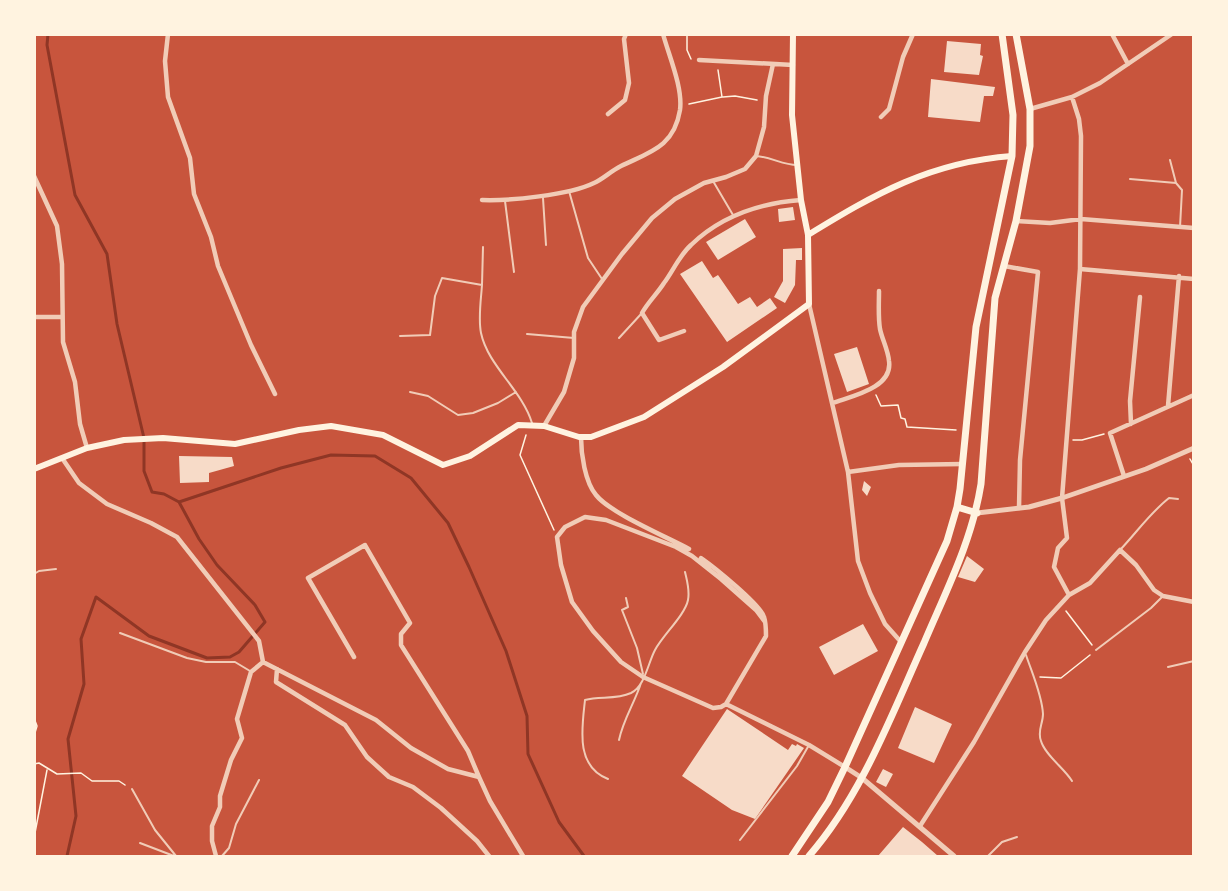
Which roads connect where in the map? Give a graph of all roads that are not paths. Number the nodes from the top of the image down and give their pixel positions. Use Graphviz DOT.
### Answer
graph roads {
  1 [pos="168,34"];
  2 [pos="626,34"];
  3 [pos="663,34"];
  4 [pos="793,34"];
  5 [pos="913,34"];
  6 [pos="1002,34"];
  7 [pos="1016,34"];
  8 [pos="1112,34"];
  9 [pos="1172,34"];
  10 [pos="699,60"];
  11 [pos="773,64"];
  12 [pos="1128,64"];
  13 [pos="793,65"];
  14 [pos="1072,97"];
  15 [pos="1030,109"];
  16 [pos="608,114"];
  17 [pos="881,117"];
  18 [pos="756,156"];
  19 [pos="1012,156"];
  20 [pos="1170,160"];
  21 [pos="797,165"];
  22 [pos="34,176"];
  23 [pos="1130,179"];
  24 [pos="713,181"];
  25 [pos="1176,183"];
  26 [pos="569,191"];
  27 [pos="543,195"];
  28 [pos="482,200"];
  29 [pos="801,200"];
  30 [pos="505,201"];
  31 [pos="734,217"];
  32 [pos="1081,219"];
  33 [pos="1016,221"];
  34 [pos="1180,227"];
  35 [pos="1194,228"];
  36 [pos="808,235"];
  37 [pos="546,245"];
  38 [pos="483,247"];
  39 [pos="1004,266"];
  40 [pos="1080,269"];
  41 [pos="514,272"];
  42 [pos="1179,276"];
  43 [pos="602,279"];
  44 [pos="1194,279"];
  45 [pos="482,285"];
  46 [pos="879,291"];
  47 [pos="1140,297"];
  48 [pos="808,304"];
  49 [pos="642,313"];
  50 [pos="34,316"];
  51 [pos="61,317"];
  52 [pos="684,331"];
  53 [pos="527,334"];
  54 [pos="400,336"];
  55 [pos="574,338"];
  56 [pos="619,338"];
  57 [pos="410,392"];
  58 [pos="516,392"];
  59 [pos="275,394"];
  60 [pos="1194,395"];
  61 [pos="833,403"];
  62 [pos="1168,406"];
  63 [pos="1131,424"];
  64 [pos="531,425"];
  65 [pos="544,426"];
  66 [pos="581,437"];
  67 [pos="87,448"];
  68 [pos="1194,448"];
  69 [pos="62,458"];
  70 [pos="963,464"];
  71 [pos="34,469"];
  72 [pos="849,472"];
  73 [pos="1124,477"];
  74 [pos="1062,498"];
  75 [pos="1178,499"];
  76 [pos="957,507"];
  77 [pos="1019,508"];
  78 [pos="977,513"];
  79 [pos="689,549"];
  80 [pos="1120,550"];
  81 [pos="702,558"];
  82 [pos="56,569"];
  83 [pos="685,572"];
  84 [pos="34,573"];
  85 [pos="1069,595"];
  86 [pos="1163,596"];
  87 [pos="626,598"];
  88 [pos="1194,602"];
  89 [pos="765,622"];
  90 [pos="120,633"];
  91 [pos="901,642"];
  92 [pos="1096,650"];
  93 [pos="1025,652"];
  94 [pos="354,657"];
  95 [pos="1194,661"];
  96 [pos="263,662"];
  97 [pos="1168,667"];
  98 [pos="277,669"];
  99 [pos="251,672"];
  100 [pos="643,679"];
  101 [pos="726,704"];
  102 [pos="620,740"];
  103 [pos="809,745"];
  104 [pos="845,767"];
  105 [pos="479,777"];
  106 [pos="862,778"];
  107 [pos="608,779"];
  108 [pos="259,780"];
  109 [pos="1072,781"];
  110 [pos="132,789"];
  111 [pos="920,826"];
  112 [pos="1017,837"];
  113 [pos="740,840"];
  114 [pos="140,843"];
  115 [pos="175,856"];
  116 [pos="216,856"];
  117 [pos="222,856"];
  118 [pos="489,856"];
  119 [pos="523,856"];
  120 [pos="792,856"];
  121 [pos="809,856"];
  122 [pos="954,856"];
  123 [pos="988,856"];
  1 -- 59 [label="street"];
  2 -- 16 [label="street"];
  3 -- 26 [label="street"];
  4 -- 13 [label="main road"];
  5 -- 17 [label="street"];
  6 -- 19 [label="main road"];
  7 -- 15 [label="main road"];
  8 -- 12 [label="street"];
  9 -- 12 [label="street"];
  10 -- 11 [label="street"];
  11 -- 13 [label="street"];
  11 -- 18 [label="street"];
  12 -- 14 [label="street"];
  13 -- 21 [label="main road"];
  14 -- 15 [label="street"];
  14 -- 32 [label="street"];
  15 -- 33 [label="main road"];
  18 -- 21 [label="lane"];
  18 -- 24 [label="street"];
  19 -- 36 [label="main road"];
  19 -- 70 [label="main road"];
  20 -- 25 [label="lane"];
  21 -- 29 [label="main road"];
  22 -- 51 [label="street"];
  23 -- 25 [label="lane"];
  24 -- 31 [label="lane"];
  24 -- 43 [label="street"];
  25 -- 34 [label="lane"];
  26 -- 27 [label="street"];
  26 -- 43 [label="lane"];
  27 -- 30 [label="street"];
  27 -- 37 [label="lane"];
  28 -- 30 [label="street"];
  29 -- 31 [label="street"];
  29 -- 36 [label="main road"];
  30 -- 41 [label="lane"];
  31 -- 49 [label="street"];
  32 -- 33 [label="street"];
  32 -- 34 [label="street"];
  32 -- 40 [label="street"];
  33 -- 39 [label="main road"];
  34 -- 35 [label="street"];
  36 -- 48 [label="main road"];
  38 -- 45 [label="lane"];
  39 -- 77 [label="street"];
  39 -- 78 [label="main road"];
  40 -- 42 [label="street"];
  40 -- 74 [label="street"];
  42 -- 44 [label="street"];
  42 -- 62 [label="street"];
  43 -- 55 [label="street"];
  45 -- 54 [label="lane"];
  45 -- 58 [label="lane"];
  46 -- 61 [label="street"];
  47 -- 63 [label="street"];
  48 -- 61 [label="street"];
  48 -- 66 [label="main road"];
  49 -- 52 [label="street"];
  49 -- 56 [label="lane"];
  50 -- 51 [label="street"];
  51 -- 67 [label="street"];
  53 -- 55 [label="lane"];
  55 -- 65 [label="street"];
  57 -- 58 [label="lane"];
  58 -- 64 [label="lane"];
  60 -- 62 [label="street"];
  61 -- 72 [label="street"];
  62 -- 63 [label="street"];
  63 -- 73 [label="street"];
  64 -- 65 [label="main road"];
  64 -- 67 [label="main road"];
  65 -- 66 [label="main road"];
  66 -- 79 [label="street"];
  67 -- 69 [label="main road"];
  68 -- 73 [label="street"];
  69 -- 71 [label="main road"];
  69 -- 96 [label="street"];
  70 -- 72 [label="street"];
  70 -- 76 [label="main road"];
  72 -- 91 [label="street"];
  73 -- 74 [label="street"];
  74 -- 77 [label="street"];
  74 -- 85 [label="street"];
  75 -- 80 [label="lane"];
  76 -- 78 [label="main road"];
  76 -- 91 [label="main road"];
  77 -- 78 [label="street"];
  78 -- 106 [label="main road"];
  80 -- 85 [label="street"];
  80 -- 86 [label="street"];
  81 -- 89 [label="street"];
  82 -- 84 [label="lane"];
  83 -- 100 [label="lane"];
  85 -- 93 [label="street"];
  86 -- 88 [label="street"];
  86 -- 92 [label="lane"];
  87 -- 100 [label="lane"];
  89 -- 100 [label="street"];
  89 -- 101 [label="street"];
  90 -- 99 [label="lane"];
  91 -- 104 [label="main road"];
  93 -- 109 [label="lane"];
  93 -- 111 [label="street"];
  94 -- 105 [label="street"];
  95 -- 97 [label="lane"];
  96 -- 98 [label="street"];
  96 -- 99 [label="street"];
  98 -- 105 [label="street"];
  98 -- 118 [label="street"];
  99 -- 116 [label="street"];
  100 -- 101 [label="street"];
  100 -- 102 [label="lane"];
  100 -- 107 [label="lane"];
  101 -- 103 [label="street"];
  103 -- 104 [label="street"];
  103 -- 113 [label="lane"];
  104 -- 106 [label="street"];
  104 -- 120 [label="main road"];
  105 -- 119 [label="street"];
  106 -- 111 [label="street"];
  106 -- 121 [label="main road"];
  108 -- 117 [label="lane"];
  110 -- 115 [label="lane"];
  111 -- 122 [label="street"];
  112 -- 123 [label="lane"];
  114 -- 115 [label="lane"];
}
